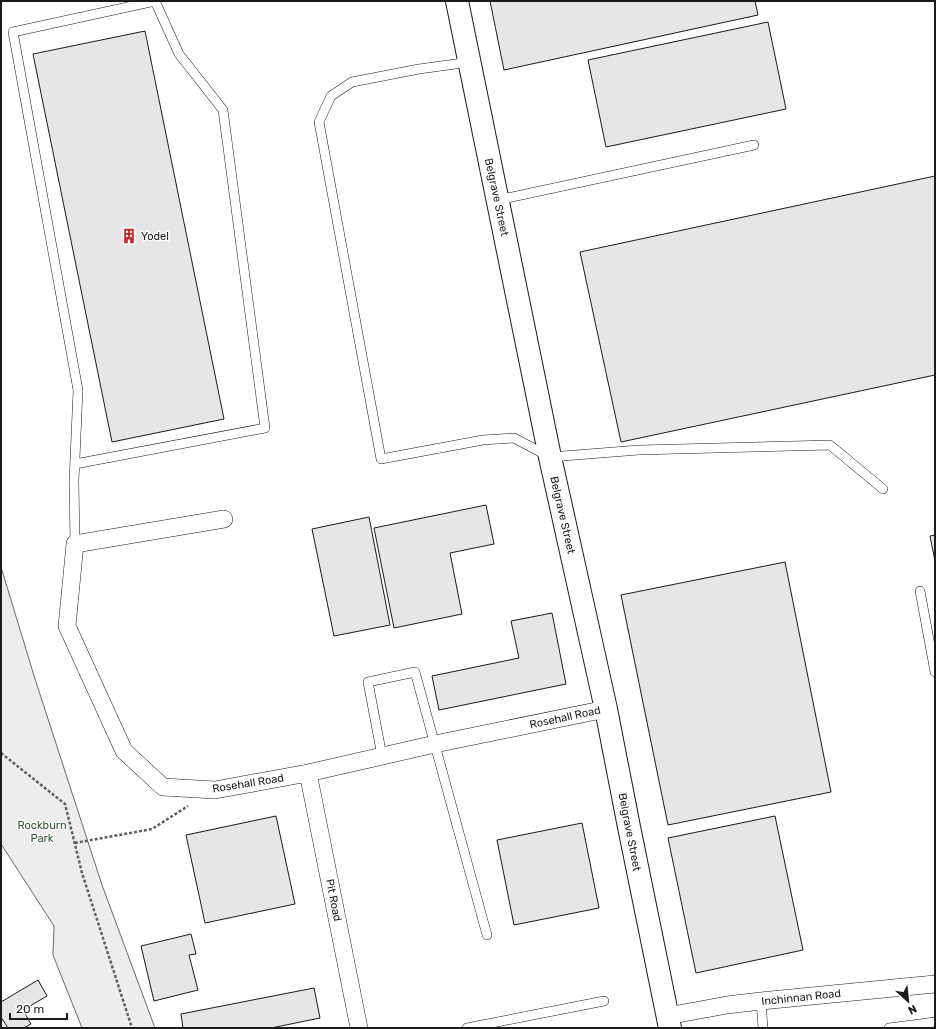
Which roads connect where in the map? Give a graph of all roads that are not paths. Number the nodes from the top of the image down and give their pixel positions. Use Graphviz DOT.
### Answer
graph roads {
  1 [pos="155,1"];
  2 [pos="457,1"];
  3 [pos="470,62"];
  4 [pos="754,145"];
  5 [pos="498,200"];
  6 [pos="550,456"];
  7 [pos="75,464"];
  8 [pos="883,489"];
  9 [pos="224,519"];
  10 [pos="75,544"];
  11 [pos="920,591"];
  12 [pos="935,672"];
  13 [pos="606,709"];
  14 [pos="435,744"];
  15 [pos="382,756"];
  16 [pos="308,773"];
  17 [pos="487,935"];
  18 [pos="935,984"];
  19 [pos="604,1001"];
  20 [pos="761,1001"];
  21 [pos="669,1022"];
  22 [pos="935,1022"];
  23 [pos="359,1028"];
  24 [pos="467,1028"];
  25 [pos="763,1028"];
  26 [pos="889,1028"];
  1 -- 7 [label="lane"];
  1 -- 7 [label="lane"];
  2 -- 3 [label="street, Belgrave Street"];
  3 -- 5 [label="street, Belgrave Street"];
  3 -- 6 [label="lane"];
  4 -- 5 [label="lane"];
  5 -- 6 [label="street, Belgrave Street"];
  6 -- 8 [label="lane"];
  6 -- 13 [label="street, Belgrave Street"];
  7 -- 10 [label="lane"];
  9 -- 10 [label="street"];
  10 -- 16 [label="street, Rosehall Road"];
  11 -- 12 [label="lane"];
  13 -- 14 [label="street, Rosehall Road"];
  13 -- 21 [label="street, Belgrave Street"];
  14 -- 15 [label="street, Rosehall Road"];
  14 -- 15 [label="lane"];
  14 -- 17 [label="lane"];
  15 -- 16 [label="street, Rosehall Road"];
  16 -- 23 [label="street, Pit Road"];
  18 -- 20 [label="street, Inchinnan Road"];
  19 -- 24 [label="lane"];
  20 -- 21 [label="street, Inchinnan Road"];
  20 -- 25 [label="lane"];
  22 -- 26 [label="lane"];
}
